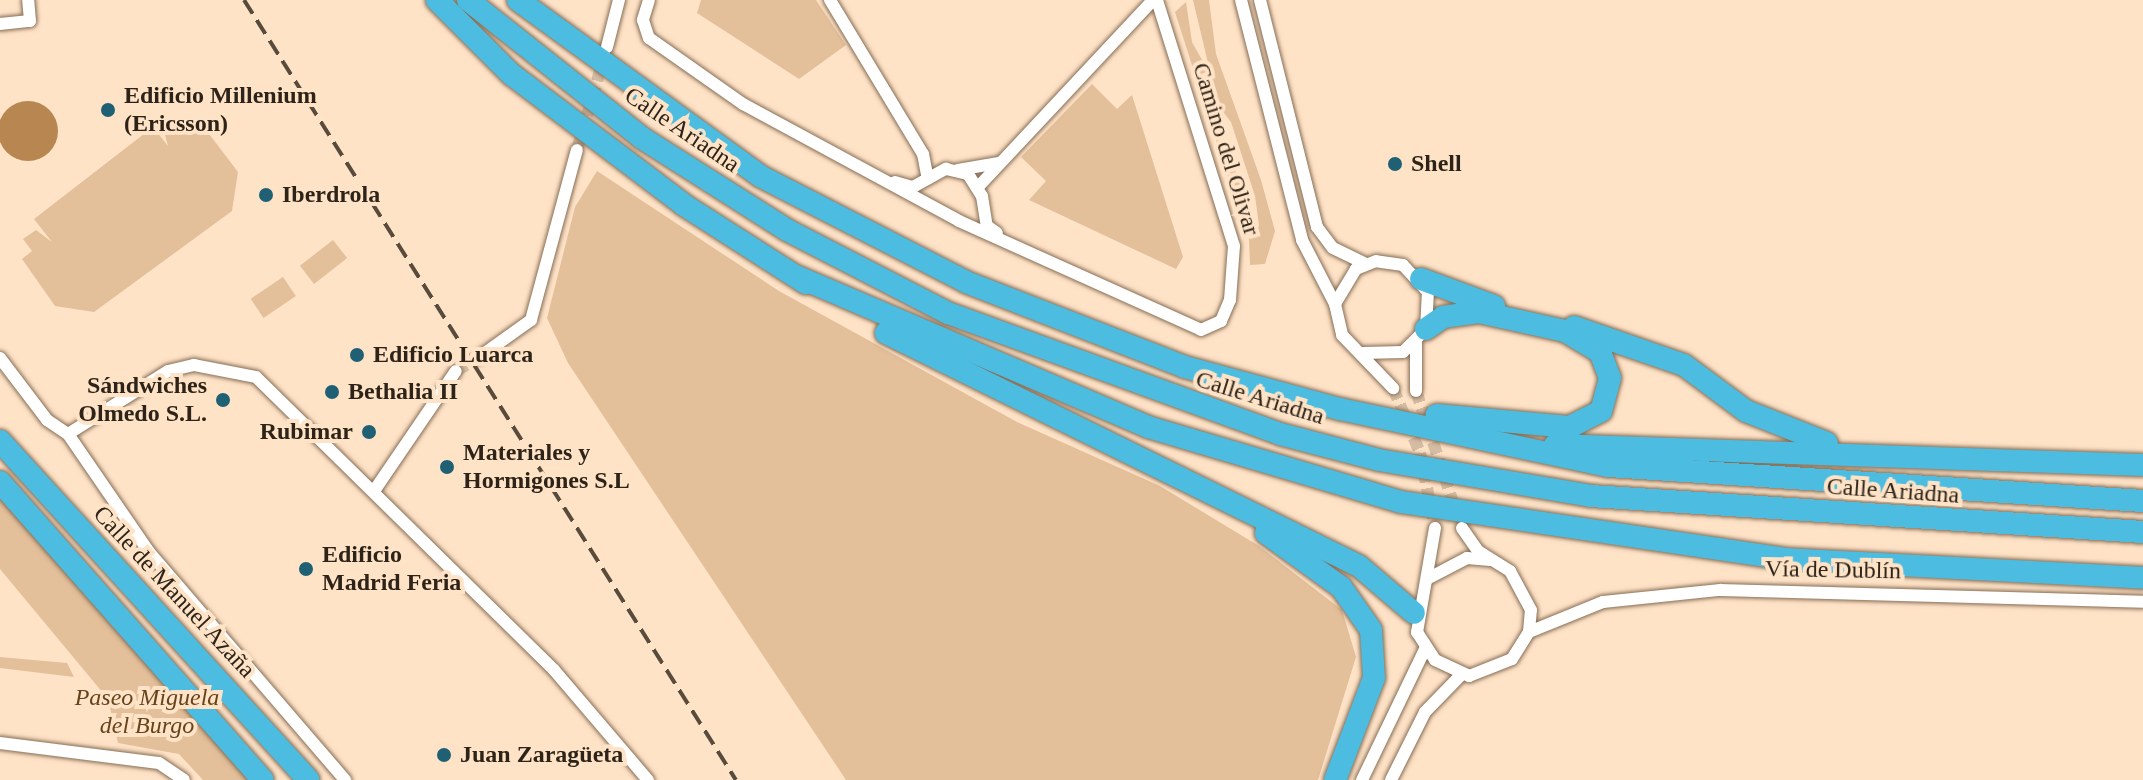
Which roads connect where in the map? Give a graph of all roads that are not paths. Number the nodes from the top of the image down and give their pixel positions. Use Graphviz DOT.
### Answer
graph roads {
  1 [pos="28,0"];
  2 [pos="437,0"];
  3 [pos="468,0"];
  4 [pos="518,0"];
  5 [pos="619,0"];
  6 [pos="649,0"];
  7 [pos="830,0"];
  8 [pos="1155,0"];
  9 [pos="1241,0"];
  10 [pos="1260,0"];
  11 [pos="0,24"];
  12 [pos="607,47"];
  13 [pos="577,150"];
  14 [pos="923,154"];
  15 [pos="997,163"];
  16 [pos="942,173"];
  17 [pos="881,178"];
  18 [pos="980,191"];
  19 [pos="1012,245"];
  20 [pos="1366,264"];
  21 [pos="796,276"];
  22 [pos="1421,279"];
  23 [pos="1335,304"];
  24 [pos="1421,336"];
  25 [pos="1363,353"];
  26 [pos="0,358"];
  27 [pos="478,358"];
  28 [pos="1185,367"];
  29 [pos="456,371"];
  30 [pos="1393,388"];
  31 [pos="1416,391"];
  32 [pos="68,434"];
  33 [pos="0,441"];
  34 [pos="1502,443"];
  35 [pos="1883,452"];
  36 [pos="2143,462"];
  37 [pos="0,482"];
  38 [pos="374,491"];
  39 [pos="1206,491"];
  40 [pos="2143,501"];
  41 [pos="1435,528"];
  42 [pos="1462,528"];
  43 [pos="2143,532"];
  44 [pos="1490,560"];
  45 [pos="2143,578"];
  46 [pos="1427,579"];
  47 [pos="2143,602"];
  48 [pos="1414,613"];
  49 [pos="1529,632"];
  50 [pos="1425,649"];
  51 [pos="1462,674"];
  52 [pos="0,743"];
  53 [pos="184,780"];
  54 [pos="263,780"];
  55 [pos="308,780"];
  56 [pos="345,780"];
  57 [pos="648,780"];
  58 [pos="1335,780"];
  59 [pos="1362,780"];
  60 [pos="1391,780"];
  1 -- 11 [label="street"];
  2 -- 21 [label="highway"];
  3 -- 43 [label="highway, Calle Ariadna"];
  4 -- 28 [label="highway, Calle Ariadna"];
  5 -- 12 [label="street"];
  6 -- 17 [label="street"];
  7 -- 14 [label="street"];
  8 -- 15 [label="street"];
  8 -- 19 [label="street, Camino del Olivar"];
  9 -- 23 [label="street"];
  10 -- 20 [label="street"];
  13 -- 27 [label="street"];
  14 -- 16 [label="street"];
  14 -- 16 [label="street"];
  15 -- 16 [label="street"];
  15 -- 18 [label="street"];
  16 -- 17 [label="street"];
  16 -- 18 [label="street"];
  17 -- 19 [label="street"];
  18 -- 19 [label="street"];
  20 -- 22 [label="street"];
  20 -- 23 [label="street"];
  21 -- 39 [label="highway"];
  21 -- 45 [label="highway"];
  22 -- 24 [label="street"];
  22 -- 35 [label="highway"];
  23 -- 25 [label="street"];
  24 -- 25 [label="street"];
  24 -- 28 [label="highway"];
  24 -- 31 [label="street"];
  25 -- 30 [label="street"];
  26 -- 32 [label="street"];
  28 -- 34 [label="highway, Calle Ariadna"];
  29 -- 38 [label="street"];
  32 -- 38 [label="street"];
  32 -- 56 [label="street"];
  33 -- 55 [label="highway, Calle de Manuel Azaña"];
  34 -- 35 [label="highway"];
  34 -- 40 [label="highway, Calle Ariadna"];
  35 -- 36 [label="highway"];
  37 -- 54 [label="highway"];
  38 -- 57 [label="street"];
  39 -- 48 [label="highway"];
  39 -- 58 [label="highway"];
  41 -- 46 [label="street"];
  42 -- 44 [label="street"];
  44 -- 46 [label="street"];
  44 -- 49 [label="street"];
  46 -- 48 [label="street"];
  47 -- 49 [label="street, Vía de Dublín"];
  48 -- 50 [label="street"];
  49 -- 51 [label="street"];
  50 -- 51 [label="street"];
  50 -- 59 [label="street"];
  51 -- 60 [label="street"];
  52 -- 53 [label="street"];
}
